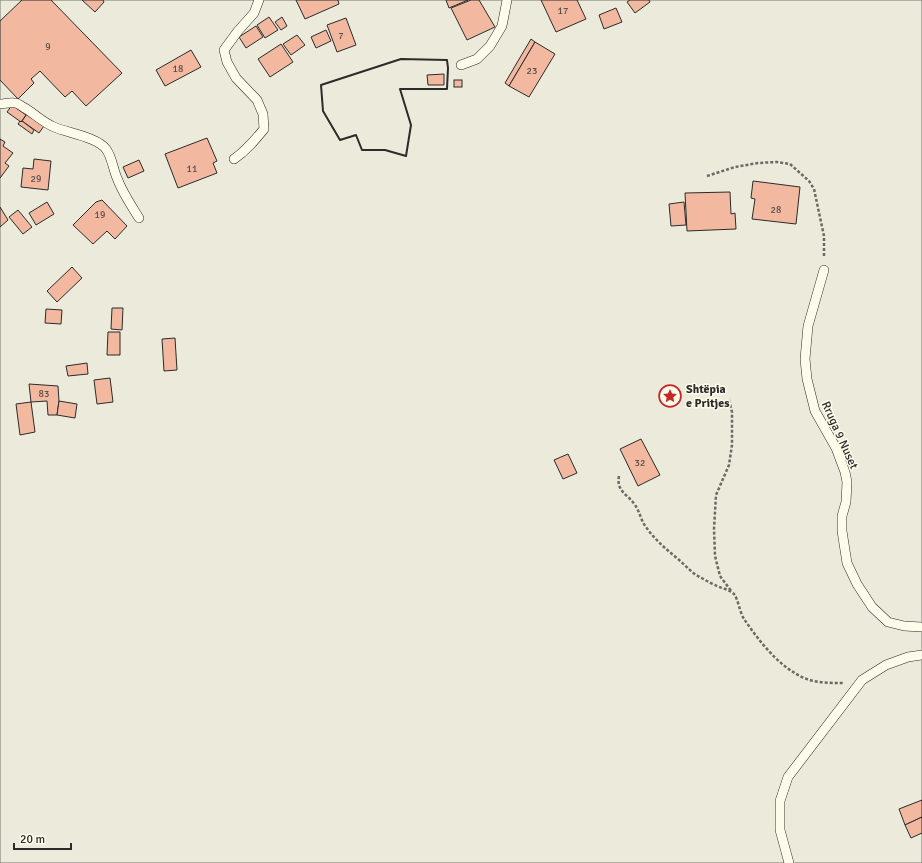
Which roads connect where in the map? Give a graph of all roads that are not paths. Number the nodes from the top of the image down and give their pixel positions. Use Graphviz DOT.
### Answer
graph roads {
  1 [pos="259,0"];
  2 [pos="507,0"];
  3 [pos="461,65"];
  4 [pos="0,104"];
  5 [pos="234,159"];
  6 [pos="139,218"];
  7 [pos="824,270"];
  8 [pos="922,627"];
  9 [pos="922,655"];
  10 [pos="789,863"];
  1 -- 5 [label="lane"];
  2 -- 3 [label="lane"];
  4 -- 6 [label="lane"];
  7 -- 8 [label="lane, Rruga 9 Nuset"];
  9 -- 10 [label="lane"];
}
